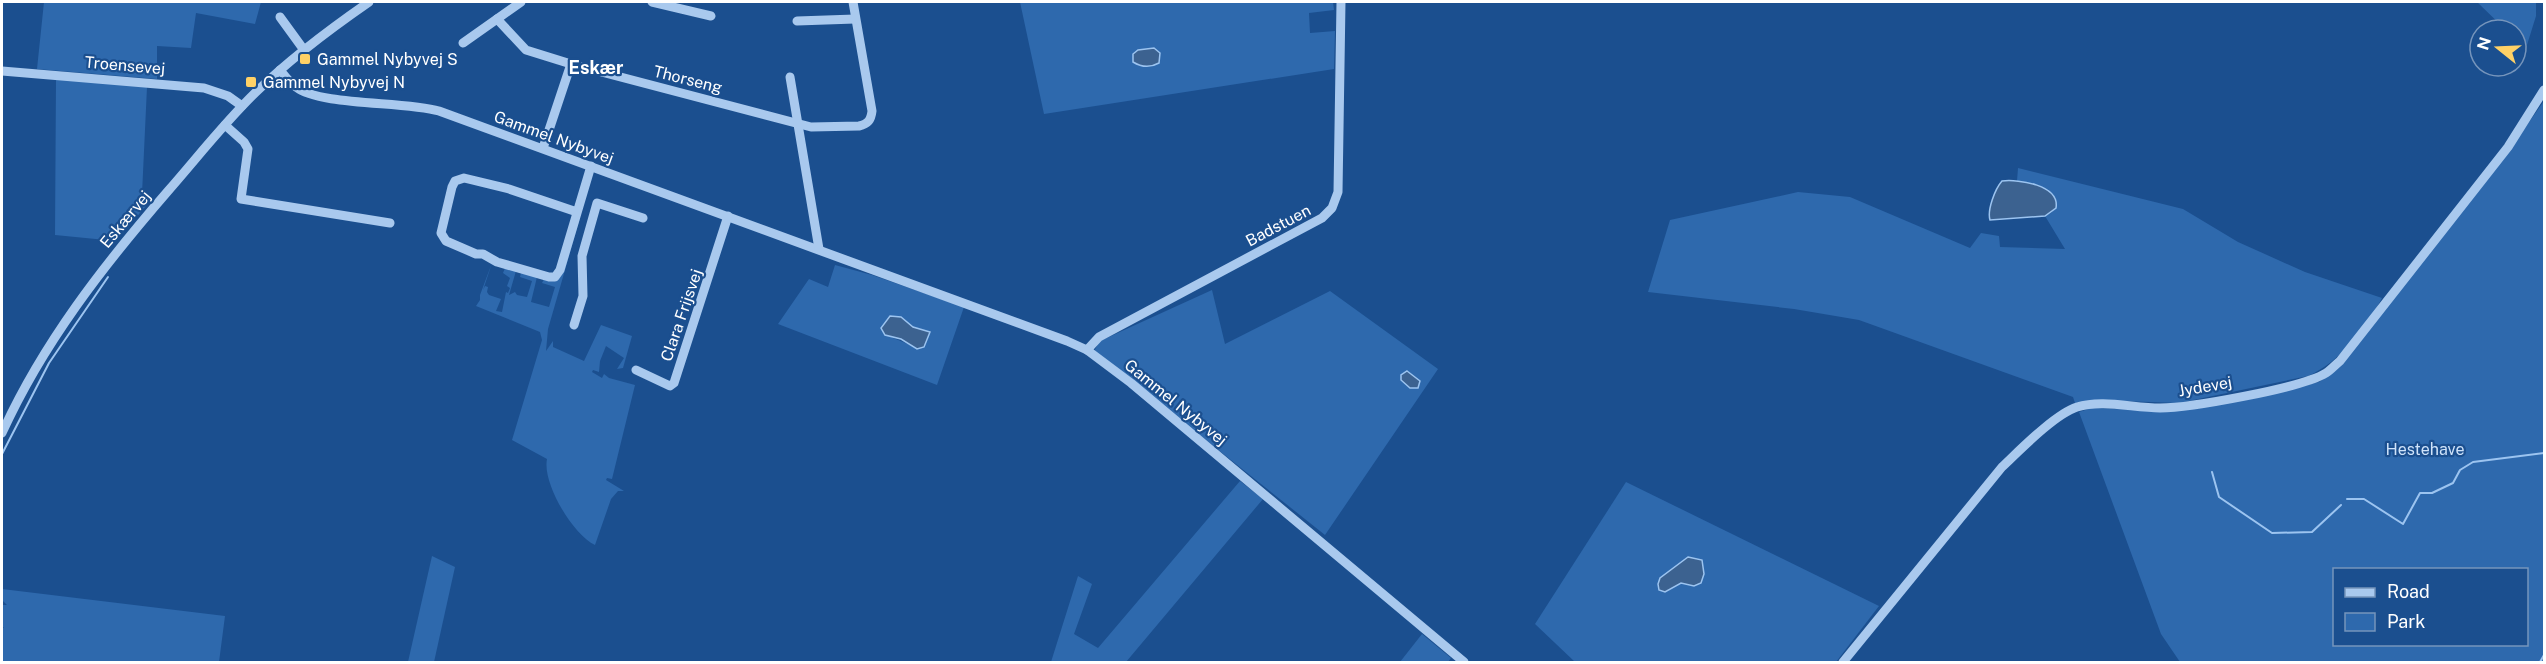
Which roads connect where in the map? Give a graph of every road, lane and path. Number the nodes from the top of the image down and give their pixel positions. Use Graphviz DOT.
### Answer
graph roads {
  1 [pos="521,2"];
  2 [pos="652,2"];
  3 [pos="853,2"];
  4 [pos="1341,2"];
  5 [pos="365,3"];
  6 [pos="711,16"];
  7 [pos="280,17"];
  8 [pos="497,19"];
  9 [pos="855,19"];
  10 [pos="796,21"];
  11 [pos="463,43"];
  12 [pos="304,50"];
  13 [pos="571,64"];
  14 [pos="280,70"];
  15 [pos="2,71"];
  16 [pos="790,77"];
  17 [pos="2544,90"];
  18 [pos="242,106"];
  19 [pos="798,123"];
  20 [pos="225,125"];
  21 [pos="543,148"];
  22 [pos="591,166"];
  23 [pos="576,213"];
  24 [pos="728,216"];
  25 [pos="593,218"];
  26 [pos="643,218"];
  27 [pos="390,223"];
  28 [pos="819,249"];
  29 [pos="574,325"];
  30 [pos="1087,350"];
  31 [pos="636,370"];
  32 [pos="2,433"];
  33 [pos="1464,663"];
  34 [pos="1843,663"];
  1 -- 8 [label="street"];
  2 -- 6 [label="street"];
  3 -- 9 [label="street"];
  4 -- 30 [label="street, Badstuen"];
  5 -- 12 [label="street, Eskærvej"];
  7 -- 12 [label="street"];
  8 -- 11 [label="street"];
  8 -- 13 [label="street, Thorseng"];
  9 -- 10 [label="street"];
  9 -- 19 [label="street, Thorseng"];
  12 -- 14 [label="street, Eskærvej"];
  13 -- 19 [label="street, Thorseng"];
  13 -- 21 [label="street"];
  14 -- 18 [label="street, Eskærvej"];
  14 -- 21 [label="street, Gammel Nybyvej"];
  15 -- 18 [label="street, Troensevej"];
  16 -- 19 [label="street"];
  17 -- 34 [label="street, Jydevej"];
  18 -- 20 [label="street, Eskærvej"];
  19 -- 28 [label="street"];
  20 -- 27 [label="street"];
  20 -- 32 [label="street, Eskærvej"];
  21 -- 22 [label="street, Gammel Nybyvej"];
  22 -- 23 [label="street"];
  22 -- 24 [label="street, Gammel Nybyvej"];
  23 -- 23 [label="street"];
  23 -- 25 [label="street"];
  24 -- 28 [label="street, Gammel Nybyvej"];
  24 -- 31 [label="street, Clara Frijsvej"];
  25 -- 26 [label="street"];
  25 -- 29 [label="street"];
  28 -- 30 [label="street, Gammel Nybyvej"];
  30 -- 33 [label="street, Gammel Nybyvej"];
}
